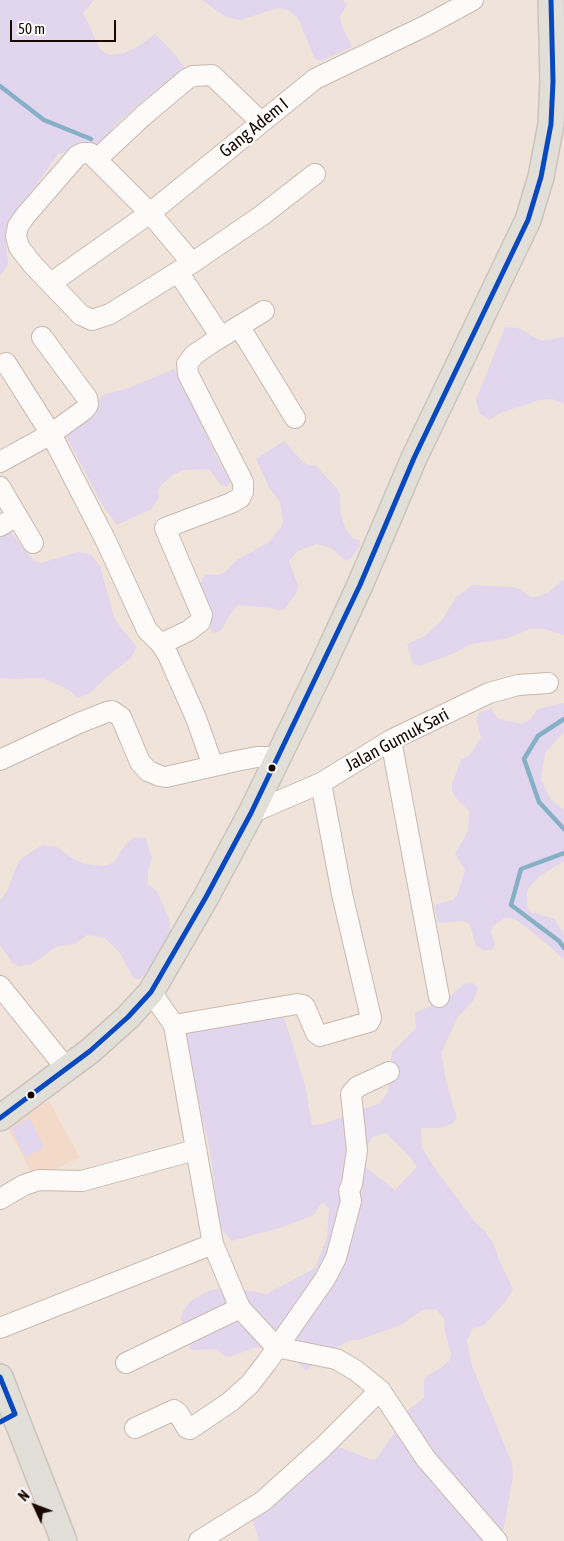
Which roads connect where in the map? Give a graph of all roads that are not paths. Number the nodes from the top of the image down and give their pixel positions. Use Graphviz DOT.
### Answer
graph roads {
  1 [pos="473,0"];
  2 [pos="555,8"];
  3 [pos="558,58"];
  4 [pos="261,122"];
  5 [pos="97,159"];
  6 [pos="315,174"];
  7 [pos="150,212"];
  8 [pos="185,267"];
  9 [pos="51,283"];
  10 [pos="264,311"];
  11 [pos="239,326"];
  12 [pos="42,337"];
  13 [pos="221,337"];
  14 [pos="6,363"];
  15 [pos="295,418"];
  16 [pos="51,434"];
  17 [pos="0,462"];
  18 [pos="0,487"];
  19 [pos="18,516"];
  20 [pos="0,526"];
  21 [pos="33,543"];
  22 [pos="161,644"];
  23 [pos="548,683"];
  24 [pos="391,740"];
  25 [pos="278,758"];
  26 [pos="0,760"];
  27 [pos="213,766"];
  28 [pos="321,783"];
  29 [pos="251,813"];
  30 [pos="0,986"];
  31 [pos="151,992"];
  32 [pos="440,997"];
  33 [pos="174,1025"];
  34 [pos="66,1068"];
  35 [pos="389,1072"];
  36 [pos="0,1118"];
  37 [pos="195,1150"];
  38 [pos="0,1199"];
  39 [pos="212,1244"];
  40 [pos="240,1308"];
  41 [pos="0,1328"];
  42 [pos="276,1347"];
  43 [pos="126,1363"];
  44 [pos="0,1377"];
  45 [pos="380,1390"];
  46 [pos="7,1418"];
  47 [pos="135,1428"];
  48 [pos="64,1541"];
  49 [pos="199,1541"];
  50 [pos="497,1541"];
  1 -- 4 [label="street, Gang Adem I"];
  2 -- 3 [label="main road"];
  3 -- 25 [label="main road"];
  4 -- 5 [label="street"];
  4 -- 7 [label="street, Gang Adem I"];
  5 -- 7 [label="street"];
  5 -- 9 [label="street"];
  6 -- 8 [label="street"];
  7 -- 8 [label="street"];
  7 -- 9 [label="street, Gang Adem I"];
  8 -- 9 [label="street"];
  8 -- 13 [label="street"];
  10 -- 11 [label="street"];
  11 -- 13 [label="street"];
  11 -- 15 [label="street"];
  12 -- 16 [label="street"];
  13 -- 22 [label="street"];
  14 -- 16 [label="street"];
  16 -- 17 [label="street"];
  16 -- 22 [label="street"];
  18 -- 19 [label="street"];
  19 -- 20 [label="street"];
  19 -- 21 [label="street"];
  22 -- 27 [label="street"];
  23 -- 24 [label="street, Jalan Gumuk Sari"];
  24 -- 28 [label="street, Jalan Gumuk Sari"];
  24 -- 32 [label="street"];
  25 -- 27 [label="street"];
  25 -- 29 [label="main road"];
  26 -- 27 [label="street"];
  28 -- 29 [label="street, Jalan Gumuk Sari"];
  28 -- 33 [label="street"];
  29 -- 31 [label="main road"];
  30 -- 34 [label="street"];
  31 -- 33 [label="street"];
  31 -- 34 [label="main road"];
  33 -- 37 [label="street"];
  34 -- 36 [label="main road"];
  35 -- 42 [label="street"];
  37 -- 38 [label="street"];
  37 -- 39 [label="street"];
  39 -- 40 [label="street"];
  39 -- 41 [label="street"];
  40 -- 42 [label="street"];
  40 -- 43 [label="street"];
  42 -- 45 [label="street"];
  42 -- 47 [label="street"];
  44 -- 46 [label="main road"];
  45 -- 49 [label="street"];
  45 -- 50 [label="street"];
  46 -- 48 [label="main road"];
}
